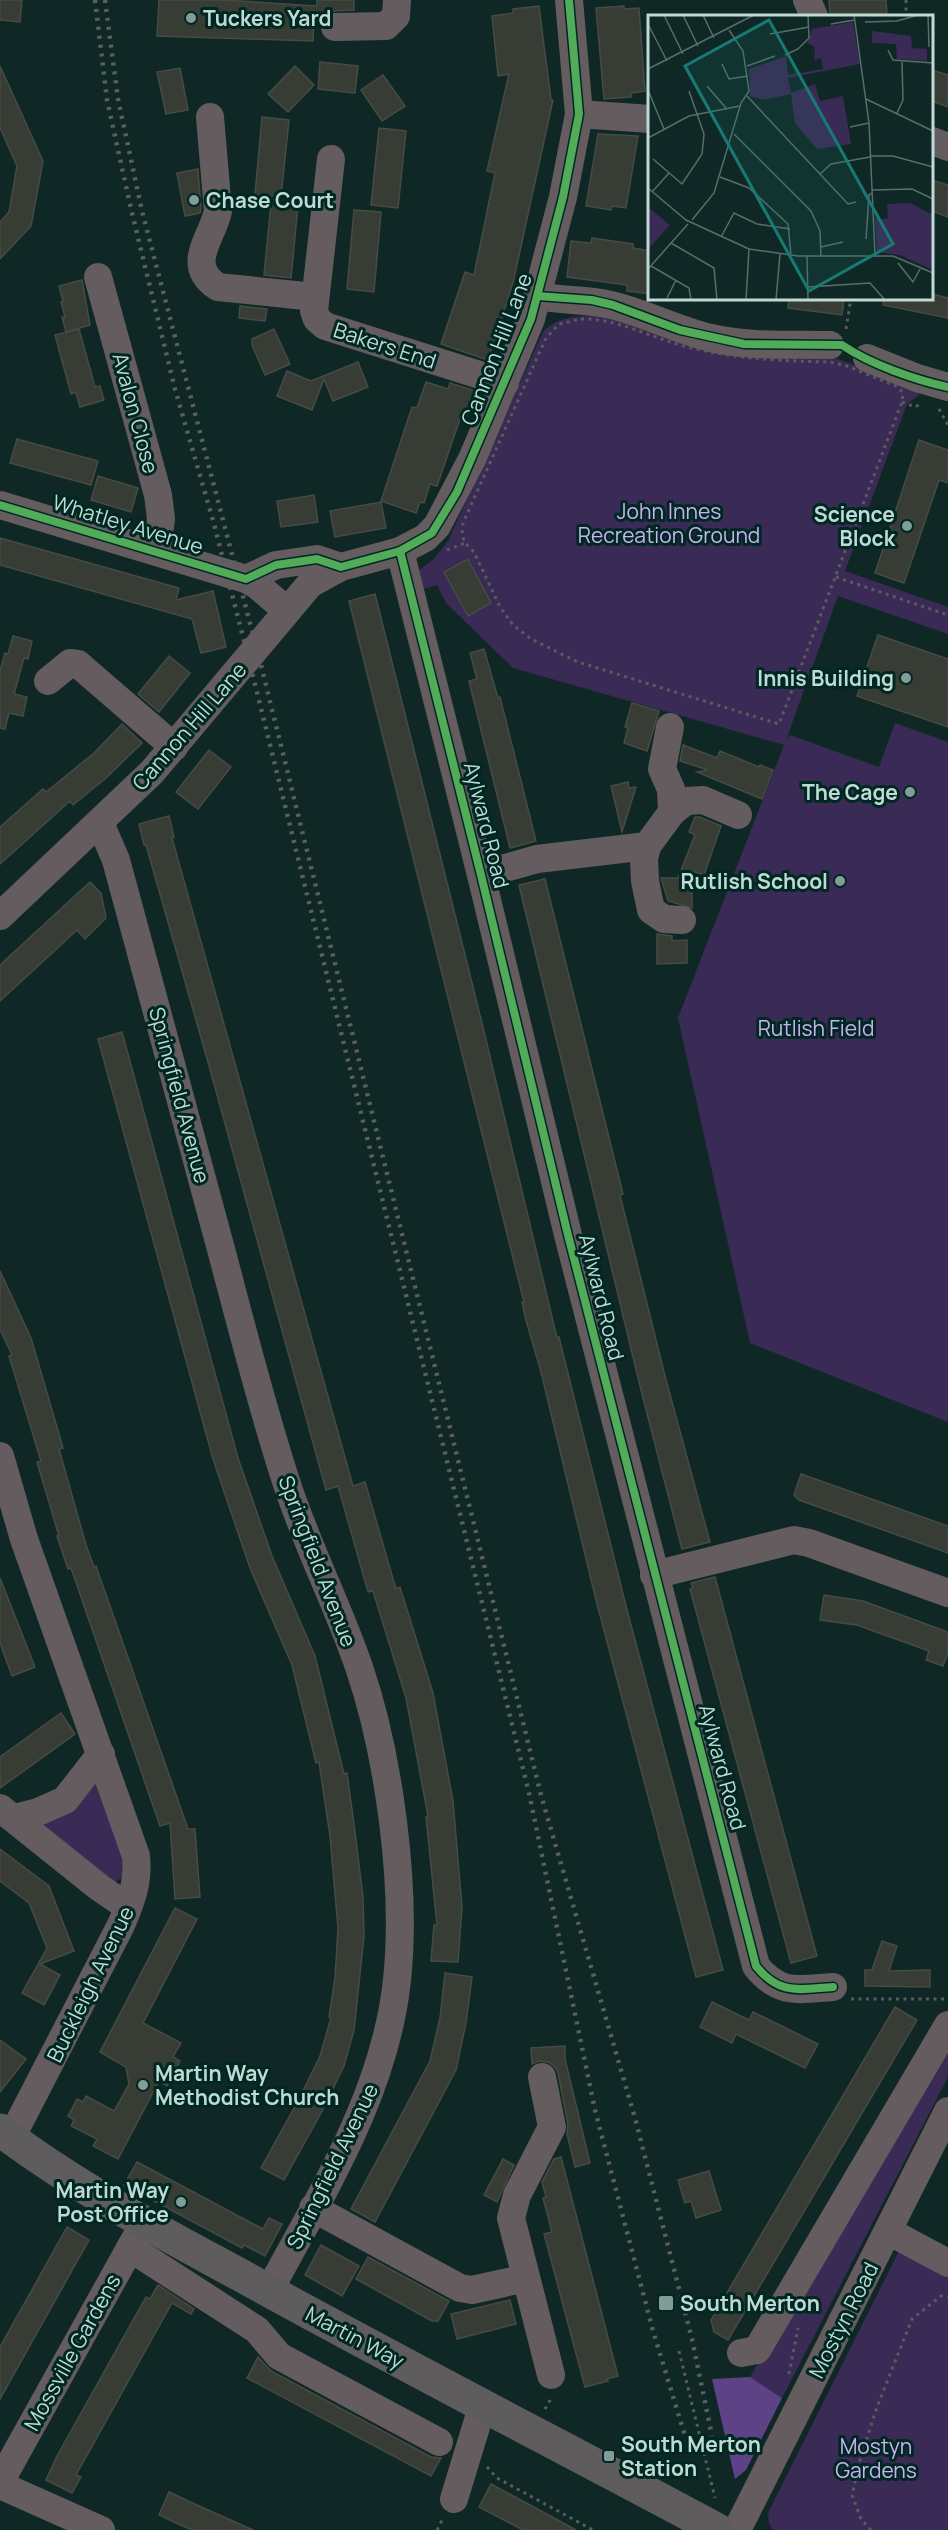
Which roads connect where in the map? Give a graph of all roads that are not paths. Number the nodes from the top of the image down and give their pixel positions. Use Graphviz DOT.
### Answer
graph roads {
  1 [pos="397,0"];
  2 [pos="569,0"];
  3 [pos="807,0"];
  4 [pos="814,15"];
  5 [pos="334,27"];
  6 [pos="579,114"];
  7 [pos="210,117"];
  8 [pos="648,119"];
  9 [pos="933,141"];
  10 [pos="948,147"];
  11 [pos="331,159"];
  12 [pos="98,277"];
  13 [pos="538,296"];
  14 [pos="315,297"];
  15 [pos="836,345"];
  16 [pos="867,358"];
  17 [pos="505,383"];
  18 [pos="938,399"];
  19 [pos="0,505"];
  20 [pos="157,551"];
  21 [pos="400,551"];
  22 [pos="341,567"];
  23 [pos="246,579"];
  24 [pos="286,610"];
  25 [pos="48,681"];
  26 [pos="670,727"];
  27 [pos="174,747"];
  28 [pos="672,812"];
  29 [pos="738,815"];
  30 [pos="100,823"];
  31 [pos="647,846"];
  32 [pos="482,875"];
  33 [pos="0,916"];
  34 [pos="682,920"];
  35 [pos="0,1456"];
  36 [pos="654,1575"];
  37 [pos="948,1593"];
  38 [pos="101,1754"];
  39 [pos="7,1813"];
  40 [pos="128,1907"];
  41 [pos="833,1987"];
  42 [pos="948,2025"];
  43 [pos="542,2077"];
  44 [pos="948,2110"];
  45 [pos="6,2134"];
  46 [pos="313,2208"];
  47 [pos="888,2230"];
  48 [pos="137,2235"];
  49 [pos="948,2263"];
  50 [pos="526,2278"];
  51 [pos="269,2291"];
  52 [pos="741,2353"];
  53 [pos="551,2375"];
  54 [pos="483,2404"];
  55 [pos="439,2442"];
  56 [pos="0,2483"];
  57 [pos="454,2499"];
  58 [pos="717,2516"];
  59 [pos="101,2530"];
  60 [pos="737,2530"];
  1 -- 5 [label="street"];
  2 -- 6 [label="street, Cannon Hill Lane"];
  3 -- 4 [label="street"];
  6 -- 8 [label="street"];
  6 -- 13 [label="street, Cannon Hill Lane"];
  7 -- 14 [label="street"];
  9 -- 10 [label="street"];
  11 -- 14 [label="street, Bakers End"];
  12 -- 20 [label="street, Avalon Close"];
  13 -- 15 [label="street"];
  13 -- 17 [label="street, Cannon Hill Lane"];
  14 -- 17 [label="street, Bakers End"];
  16 -- 18 [label="street"];
  17 -- 21 [label="street, Cannon Hill Lane"];
  19 -- 20 [label="street, Whatley Avenue"];
  20 -- 23 [label="street, Whatley Avenue"];
  21 -- 22 [label="street, Cannon Hill Lane"];
  21 -- 32 [label="street, Aylward Road"];
  22 -- 23 [label="street"];
  22 -- 24 [label="street, Cannon Hill Lane"];
  23 -- 24 [label="street, Whatley Avenue"];
  24 -- 27 [label="street, Cannon Hill Lane"];
  25 -- 27 [label="street"];
  26 -- 28 [label="street"];
  27 -- 30 [label="street, Cannon Hill Lane"];
  28 -- 29 [label="street"];
  28 -- 31 [label="street"];
  30 -- 33 [label="street, Cannon Hill Lane"];
  30 -- 46 [label="street, Springfield Avenue"];
  31 -- 32 [label="street"];
  31 -- 34 [label="street"];
  32 -- 36 [label="street, Aylward Road"];
  35 -- 38 [label="street, Buckleigh Avenue"];
  36 -- 37 [label="street"];
  36 -- 41 [label="street, Aylward Road"];
  38 -- 39 [label="street"];
  38 -- 40 [label="street, Buckleigh Avenue"];
  39 -- 40 [label="street"];
  40 -- 45 [label="street, Buckleigh Avenue"];
  42 -- 52 [label="street"];
  43 -- 50 [label="street"];
  44 -- 47 [label="street, Mostyn Road"];
  45 -- 48 [label="main road, Martin Way"];
  46 -- 50 [label="street"];
  46 -- 51 [label="street, Springfield Avenue"];
  47 -- 49 [label="street"];
  47 -- 60 [label="street, Mostyn Road"];
  48 -- 51 [label="main road, Martin Way"];
  48 -- 55 [label="street"];
  48 -- 56 [label="street, Mossville Gardens"];
  50 -- 53 [label="street"];
  51 -- 54 [label="main road, Martin Way"];
  54 -- 57 [label="street"];
  54 -- 58 [label="main road, Martin Way"];
  56 -- 59 [label="street"];
}
